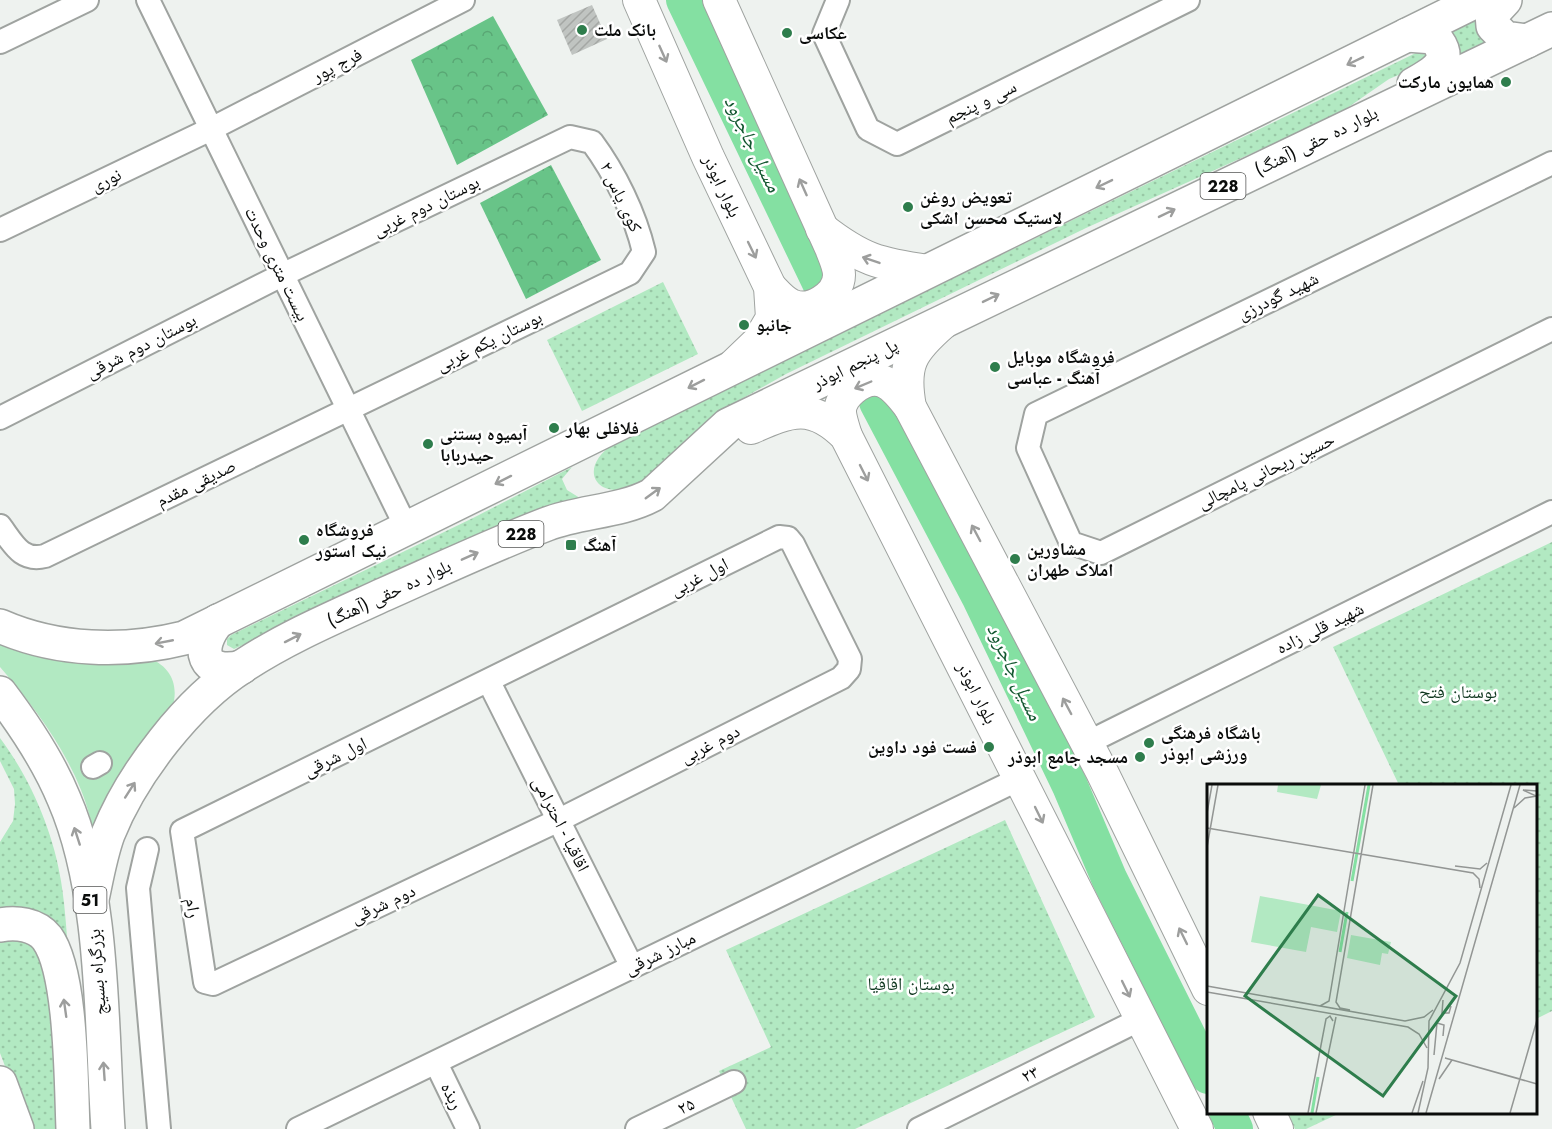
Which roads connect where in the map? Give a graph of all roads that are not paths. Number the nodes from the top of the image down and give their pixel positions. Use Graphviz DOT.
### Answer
graph roads {
  1 [pos="87,0"];
  2 [pos="148,0"];
  3 [pos="463,0"];
  4 [pos="639,0"];
  5 [pos="719,0"];
  6 [pos="838,0"];
  7 [pos="1187,0"];
  8 [pos="1478,0"];
  9 [pos="1505,0"];
  10 [pos="1407,35"];
  11 [pos="1540,35"];
  12 [pos="0,42"];
  13 [pos="1377,109"];
  14 [pos="211,129"];
  15 [pos="570,137"];
  16 [pos="1552,164"];
  17 [pos="821,228"];
  18 [pos="0,230"];
  19 [pos="928,271"];
  20 [pos="630,273"];
  21 [pos="282,275"];
  22 [pos="770,287"];
  23 [pos="948,319"];
  24 [pos="1552,329"];
  25 [pos="919,333"];
  26 [pos="734,365"];
  27 [pos="791,395"];
  28 [pos="910,407"];
  29 [pos="348,409"];
  30 [pos="0,418"];
  31 [pos="846,436"];
  32 [pos="1028,448"];
  33 [pos="698,453"];
  34 [pos="1552,512"];
  35 [pos="0,526"];
  36 [pos="407,529"];
  37 [pos="218,621"];
  38 [pos="0,626"];
  39 [pos="850,659"];
  40 [pos="242,667"];
  41 [pos="489,682"];
  42 [pos="0,693"];
  43 [pos="1087,743"];
  44 [pos="1021,778"];
  45 [pos="559,820"];
  46 [pos="182,831"];
  47 [pos="147,849"];
  48 [pos="91,904"];
  49 [pos="0,925"];
  50 [pos="632,967"];
  51 [pos="207,984"];
  52 [pos="1207,985"];
  53 [pos="1141,1019"];
  54 [pos="436,1063"];
  55 [pos="734,1082"];
  56 [pos="0,1083"];
  57 [pos="1270,1114"];
  58 [pos="17,1129"];
  59 [pos="73,1129"];
  60 [pos="108,1129"];
  61 [pos="159,1129"];
  62 [pos="298,1129"];
  63 [pos="468,1129"];
  64 [pos="637,1129"];
  65 [pos="919,1129"];
  66 [pos="1197,1129"];
  67 [pos="1277,1129"];
  1 -- 12 [label="street"];
  2 -- 14 [label="street, بیست متری وحدت"];
  3 -- 14 [label="street, فرج پور"];
  4 -- 22 [label="main road, بلوار ابوذر, one-way"];
  17 -- 5 [label="main road, one-way"];
  6 -- 7 [label="street, سی و پنجم"];
  8 -- 10 [label="main road"];
  9 -- 11 [label="main road"];
  10 -- 13 [label="main road"];
  10 -- 19 [label="main road, one-way"];
  11 -- 13 [label="main road, بلوار ده حقی (آهنگ) / 228"];
  23 -- 13 [label="main road, بلوار ده حقی (آهنگ) / 228, one-way"];
  14 -- 18 [label="street, نوری"];
  14 -- 21 [label="street, بیست متری وحدت"];
  15 -- 20 [label="street, کوی یاس ۲"];
  15 -- 21 [label="street, بوستان دوم غربی"];
  16 -- 32 [label="street, شهید گودرزی"];
  19 -- 17 [label="main road, one-way"];
  17 -- 22 [label="main road"];
  19 -- 26 [label="main road"];
  20 -- 29 [label="street, بوستان یکم غربی"];
  21 -- 29 [label="street, بیست متری وحدت"];
  21 -- 30 [label="street, بوستان دوم شرقی"];
  22 -- 26 [label="main road, بلوار ابوذر"];
  23 -- 25 [label="main road, بلوار ده حقی (آهنگ) / 228"];
  23 -- 28 [label="main road"];
  24 -- 32 [label="street, حسین ریحانی پامچالی"];
  25 -- 27 [label="main road, پل پنجم ابوذر / 228"];
  26 -- 36 [label="main road, one-way"];
  27 -- 33 [label="main road, بلوار ده حقی (آهنگ) / 228"];
  28 -- 31 [label="main road, one-way"];
  43 -- 28 [label="main road, one-way"];
  29 -- 35 [label="street, صدیقی مقدم"];
  29 -- 36 [label="street, بیست متری وحدت"];
  31 -- 33 [label="main road, بلوار ابوذر"];
  31 -- 44 [label="main road, بلوار ابوذر, one-way"];
  40 -- 33 [label="main road, بلوار ده حقی (آهنگ) / 228, one-way"];
  34 -- 43 [label="street, شهید قلی زاده"];
  36 -- 37 [label="main road"];
  37 -- 38 [label="main road, one-way"];
  37 -- 40 [label="main road"];
  39 -- 41 [label="street, اول غربی"];
  39 -- 45 [label="street, دوم غربی"];
  48 -- 40 [label="main road, بلوار ده حقی (آهنگ) / 228, one-way"];
  41 -- 45 [label="street, اقاقیا - احترامی"];
  41 -- 46 [label="street, اول شرقی"];
  48 -- 42 [label="main road, بزرگراه بسیج / 51, one-way"];
  52 -- 43 [label="main road, one-way"];
  44 -- 50 [label="street, مبارز شرقی"];
  44 -- 53 [label="main road, بلوار ابوذر, one-way"];
  45 -- 50 [label="street, اقاقیا - احترامی"];
  45 -- 51 [label="street, دوم شرقی"];
  46 -- 51 [label="street, رام"];
  47 -- 61 [label="street"];
  60 -- 48 [label="main road, بزرگراه بسیج / 51, one-way"];
  59 -- 49 [label="main road, one-way"];
  50 -- 54 [label="street, مبارز شرقی"];
  53 -- 65 [label="street, ۲۳"];
  53 -- 66 [label="main road, بلوار ابوذر"];
  54 -- 62 [label="street, مبارز شرقی"];
  54 -- 63 [label="street, ربذه"];
  55 -- 64 [label="street, ۲۵"];
  56 -- 58 [label="main road"];
  57 -- 67 [label="main road"];
}
